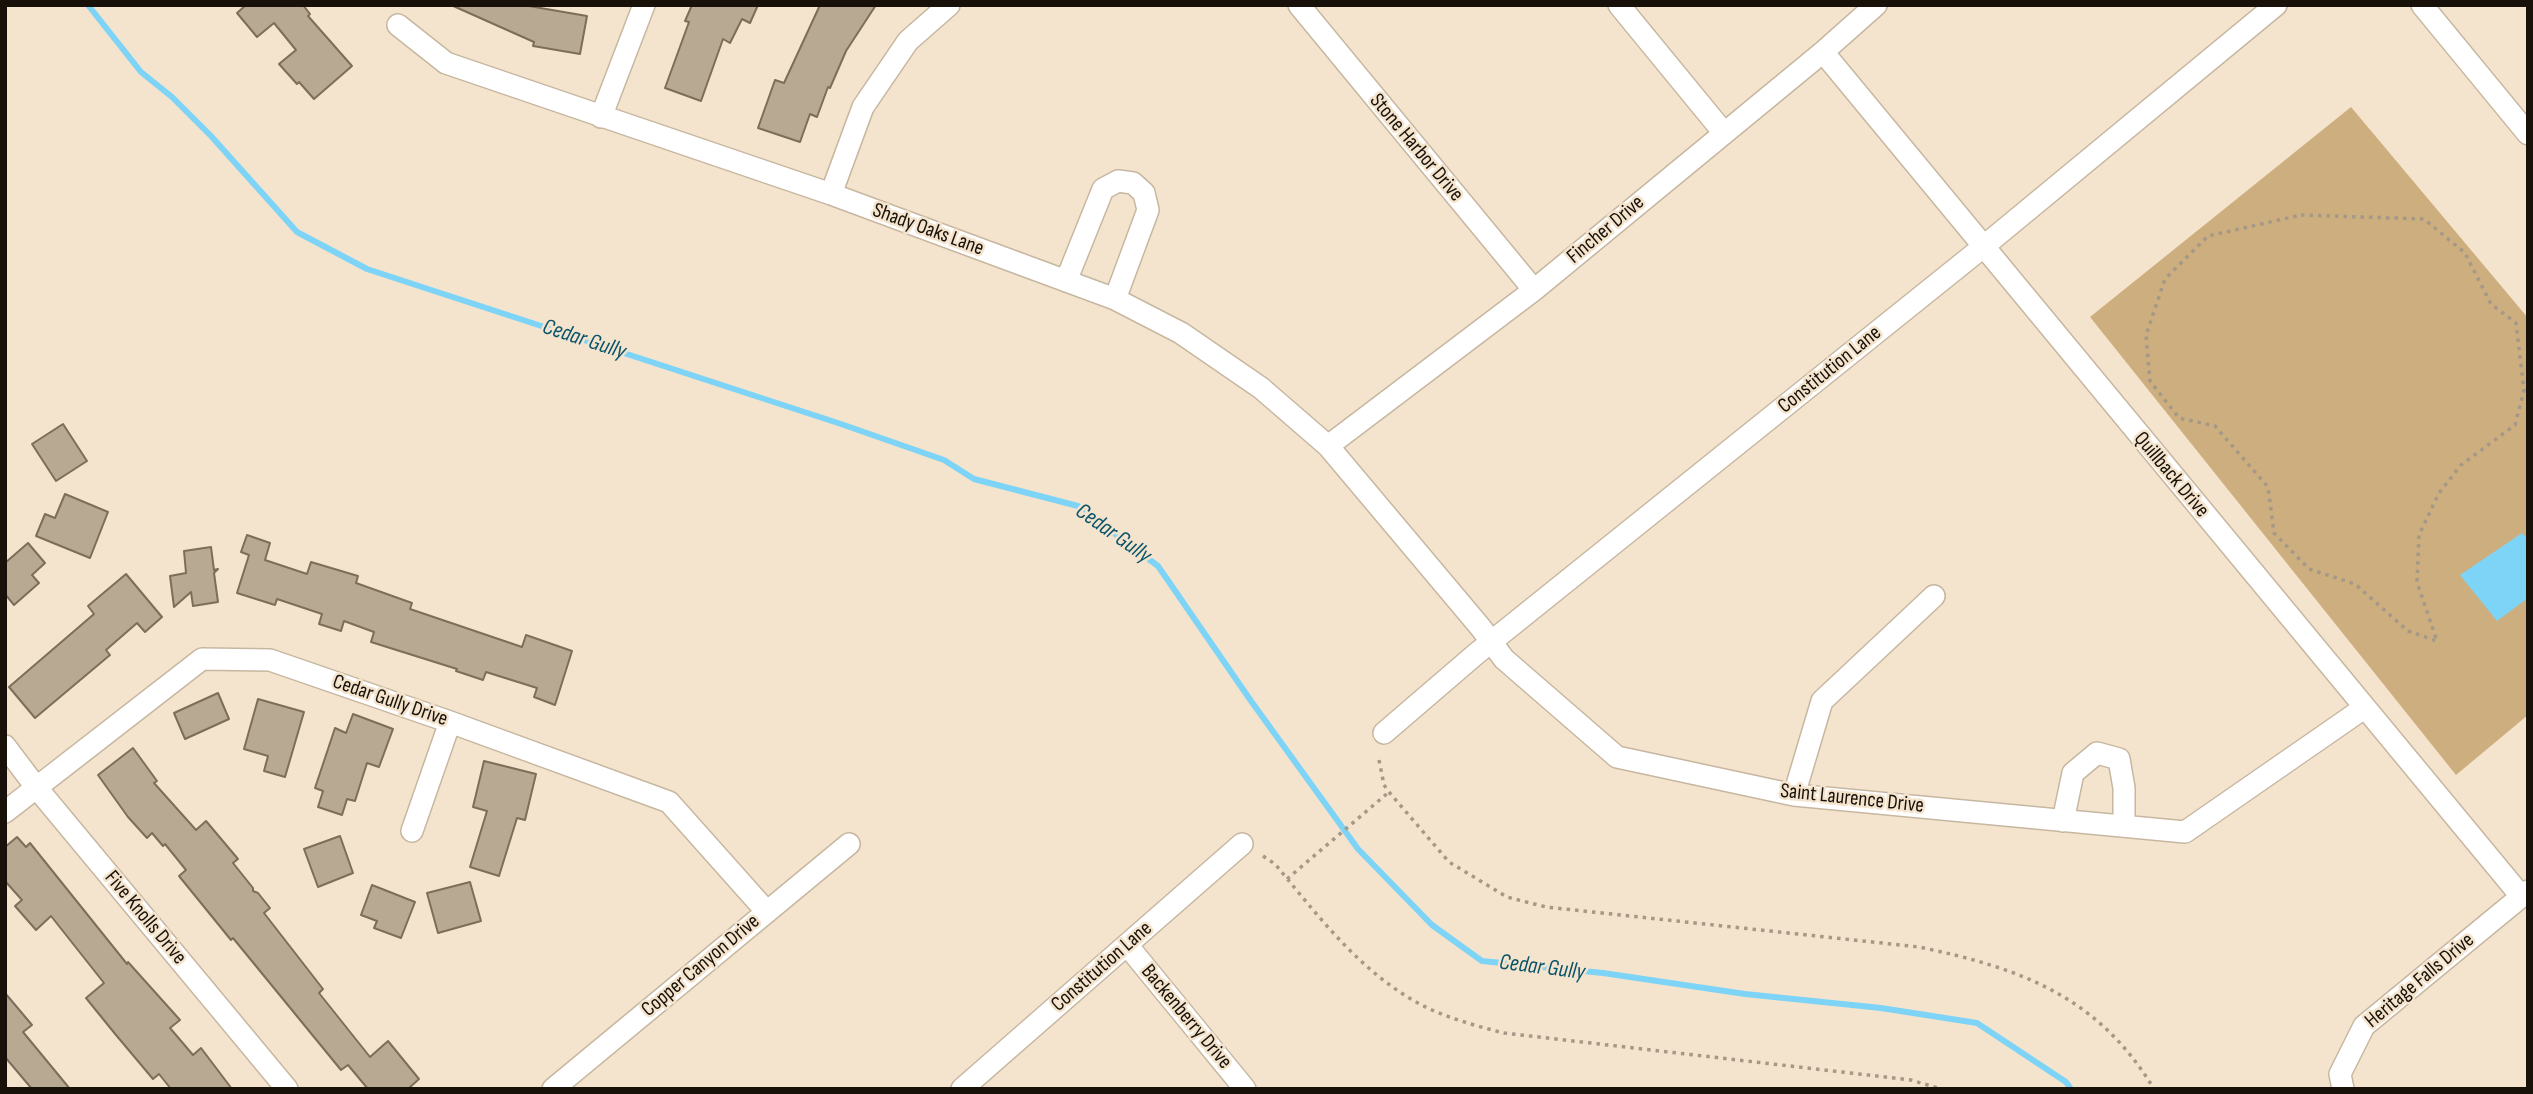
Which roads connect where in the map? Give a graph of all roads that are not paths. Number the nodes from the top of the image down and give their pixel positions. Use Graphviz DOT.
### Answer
graph roads {
  1 [pos="644,5"];
  2 [pos="949,5"];
  3 [pos="1299,5"];
  4 [pos="1619,5"];
  5 [pos="1876,5"];
  6 [pos="2422,5"];
  7 [pos="2272,6"];
  8 [pos="398,25"];
  9 [pos="1823,52"];
  10 [pos="601,117"];
  11 [pos="1724,133"];
  12 [pos="2528,134"];
  13 [pos="831,194"];
  14 [pos="1983,247"];
  15 [pos="1066,281"];
  16 [pos="1534,290"];
  17 [pos="1115,299"];
  18 [pos="1328,446"];
  19 [pos="1401,533"];
  20 [pos="1934,596"];
  21 [pos="1490,644"];
  22 [pos="2364,708"];
  23 [pos="450,722"];
  24 [pos="1384,733"];
  25 [pos="5,746"];
  26 [pos="36,787"];
  27 [pos="1794,795"];
  28 [pos="5,813"];
  29 [pos="2063,821"];
  30 [pos="2124,827"];
  31 [pos="412,831"];
  32 [pos="849,844"];
  33 [pos="1242,844"];
  34 [pos="2524,893"];
  35 [pos="766,912"];
  36 [pos="1127,945"];
  37 [pos="287,1089"];
  38 [pos="553,1089"];
  39 [pos="962,1089"];
  40 [pos="1245,1089"];
  41 [pos="2343,1089"];
  1 -- 10 [label="street"];
  2 -- 13 [label="street"];
  3 -- 16 [label="street, Stone Harbor Drive"];
  4 -- 11 [label="street"];
  5 -- 9 [label="street, Fincher Drive"];
  6 -- 12 [label="street"];
  7 -- 14 [label="street, Constitution Lane"];
  8 -- 10 [label="street, Shady Oaks Lane"];
  9 -- 11 [label="street, Fincher Drive"];
  9 -- 14 [label="street, Quillback Drive"];
  10 -- 13 [label="street, Shady Oaks Lane"];
  11 -- 16 [label="street, Fincher Drive"];
  13 -- 15 [label="street, Shady Oaks Lane"];
  14 -- 21 [label="street, Constitution Lane"];
  14 -- 22 [label="street, Quillback Drive"];
  15 -- 17 [label="street, Shady Oaks Lane"];
  15 -- 17 [label="street"];
  16 -- 18 [label="street, Fincher Drive"];
  17 -- 18 [label="street, Shady Oaks Lane"];
  18 -- 19 [label="street, Shady Oaks Lane"];
  19 -- 21 [label="street, Saint Laurence Drive"];
  20 -- 27 [label="street"];
  21 -- 24 [label="street, Constitution Lane"];
  21 -- 27 [label="street, Saint Laurence Drive"];
  22 -- 30 [label="street, Saint Laurence Drive"];
  22 -- 34 [label="street, Quillback Drive"];
  23 -- 26 [label="street, Cedar Gully Drive"];
  23 -- 31 [label="street"];
  23 -- 35 [label="street, Cedar Gully Drive"];
  25 -- 26 [label="street, Five Knolls Drive"];
  26 -- 28 [label="street, Cedar Gully Drive"];
  26 -- 37 [label="street, Five Knolls Drive"];
  27 -- 29 [label="street, Saint Laurence Drive"];
  29 -- 30 [label="street, Saint Laurence Drive"];
  29 -- 30 [label="street"];
  32 -- 35 [label="street, Copper Canyon Drive"];
  33 -- 36 [label="street, Constitution Lane"];
  34 -- 41 [label="street, Heritage Falls Drive"];
  35 -- 38 [label="street, Copper Canyon Drive"];
  36 -- 39 [label="street, Constitution Lane"];
  36 -- 40 [label="street, Backenberry Drive"];
}
